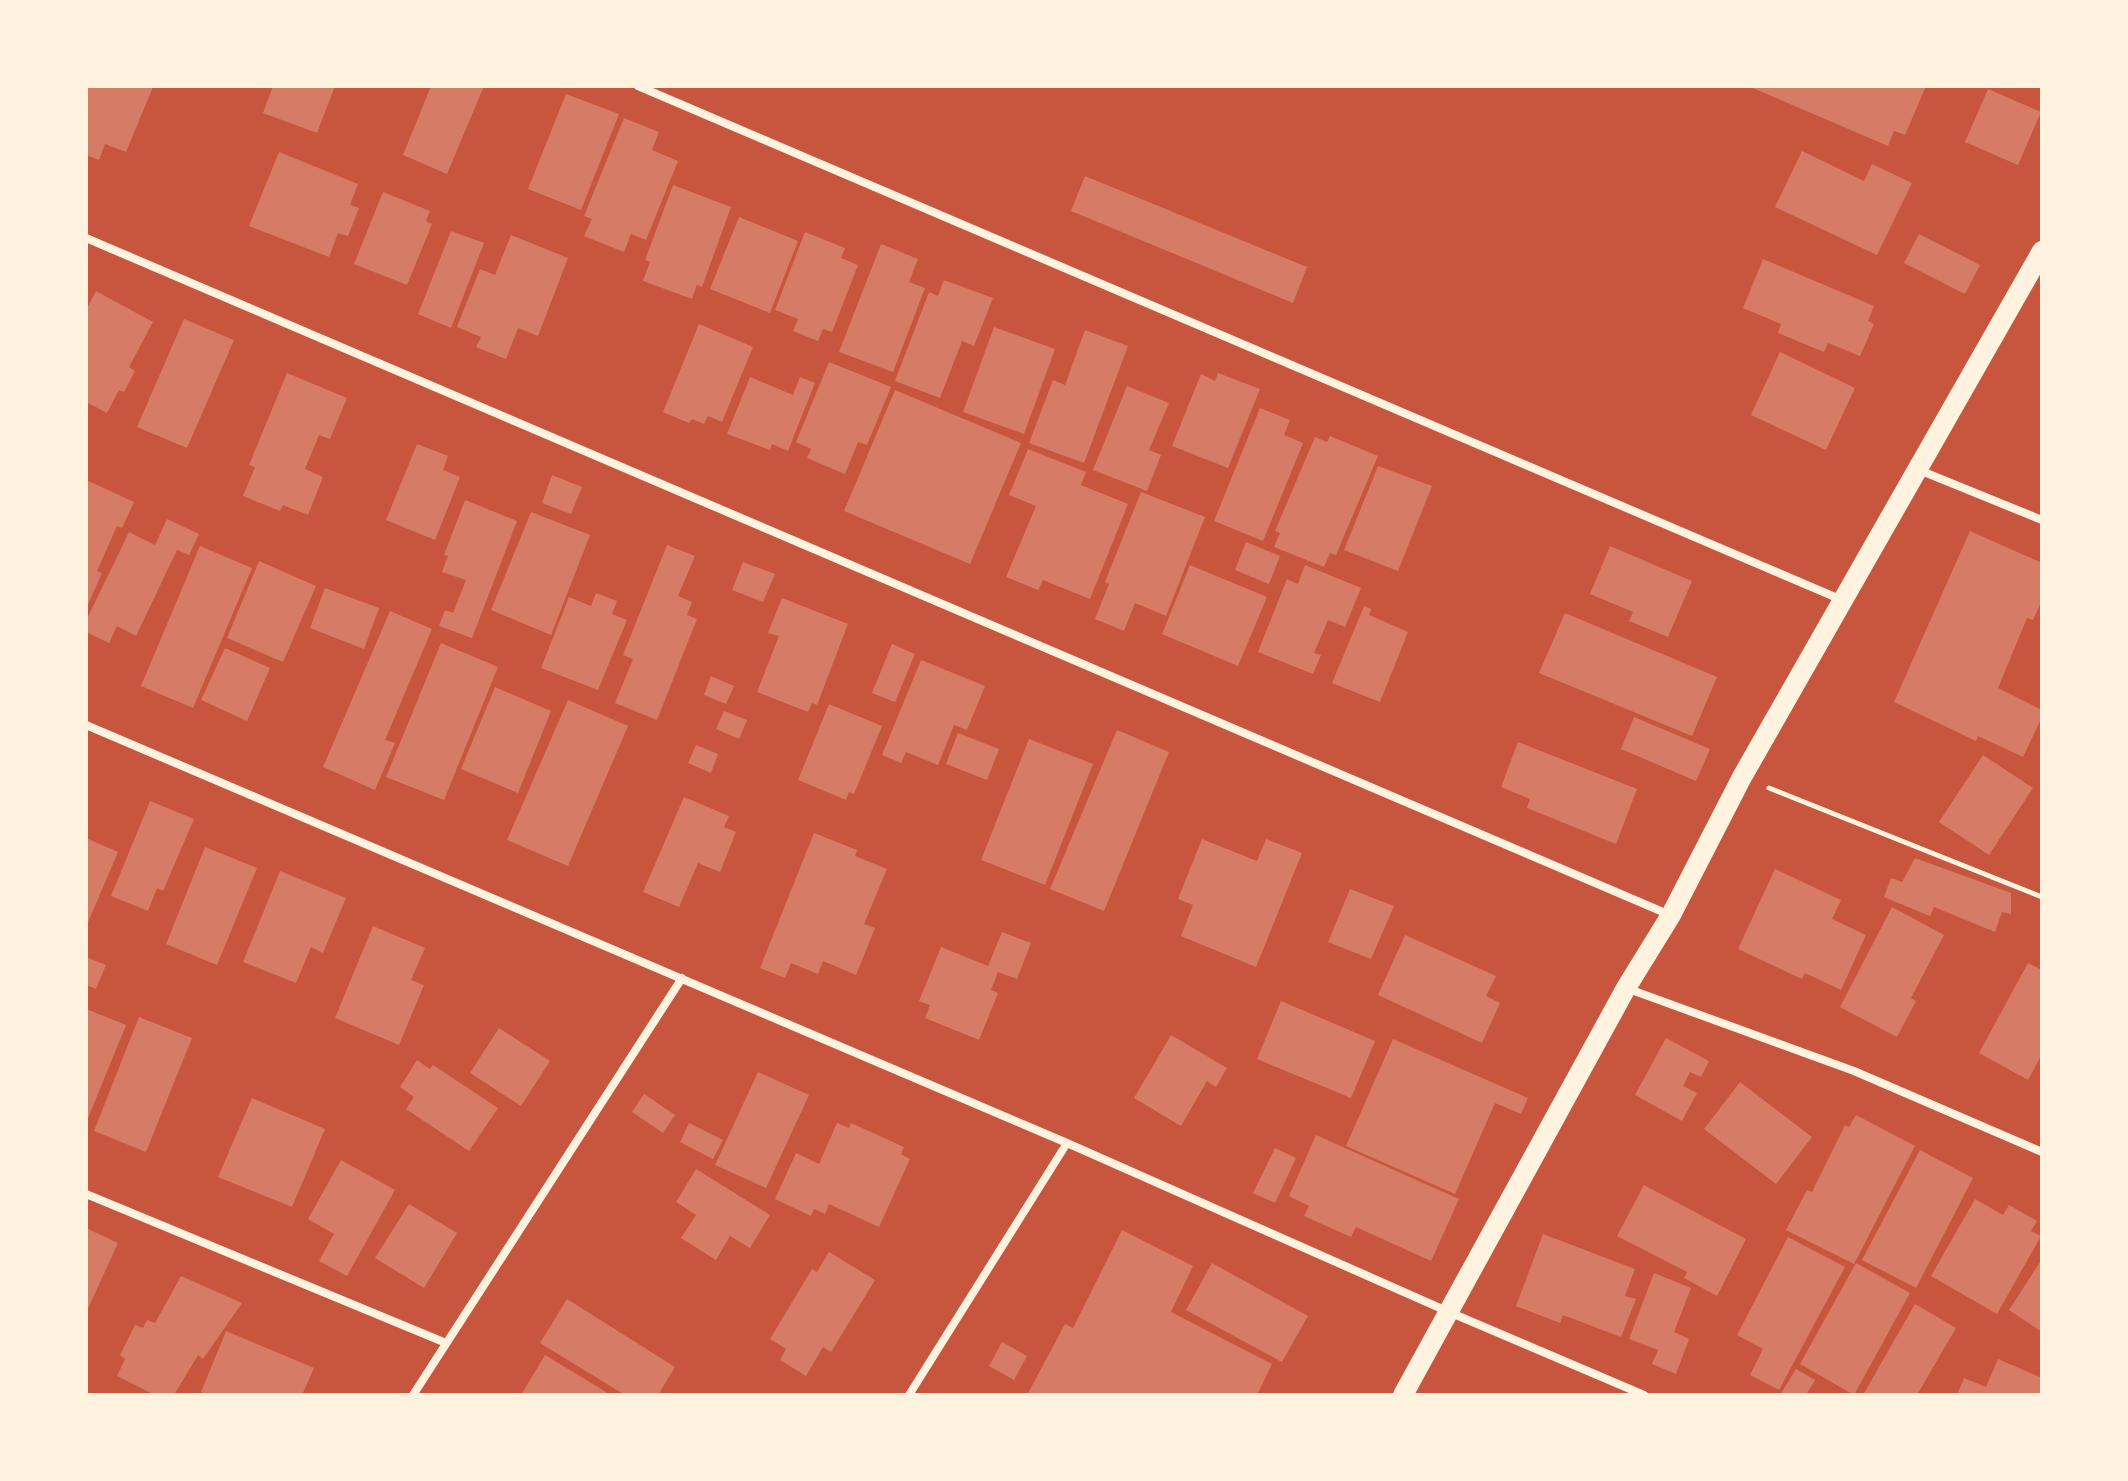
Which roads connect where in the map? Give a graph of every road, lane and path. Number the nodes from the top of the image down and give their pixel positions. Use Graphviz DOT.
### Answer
graph roads {
  1 [pos="638,86"];
  2 [pos="86,238"];
  3 [pos="2042,251"];
  4 [pos="1919,470"];
  5 [pos="2042,520"];
  6 [pos="1843,600"];
  7 [pos="86,725"];
  8 [pos="1742,777"];
  9 [pos="2042,897"];
  10 [pos="1671,915"];
  11 [pos="682,978"];
  12 [pos="1626,988"];
  13 [pos="1067,1143"];
  14 [pos="2042,1152"];
  15 [pos="86,1194"];
  16 [pos="1449,1312"];
  17 [pos="446,1343"];
  18 [pos="413,1395"];
  19 [pos="909,1395"];
  20 [pos="1403,1395"];
  21 [pos="1644,1395"];
  1 -- 6 [label="street"];
  2 -- 10 [label="street"];
  3 -- 4 [label="main road"];
  4 -- 5 [label="street"];
  4 -- 6 [label="main road"];
  6 -- 8 [label="main road"];
  7 -- 11 [label="street"];
  8 -- 9 [label="path"];
  8 -- 10 [label="main road"];
  10 -- 12 [label="main road"];
  11 -- 13 [label="street"];
  11 -- 17 [label="street"];
  12 -- 14 [label="street"];
  12 -- 16 [label="main road"];
  13 -- 16 [label="street"];
  13 -- 19 [label="street"];
  15 -- 17 [label="street"];
  16 -- 20 [label="main road"];
  16 -- 21 [label="street"];
  17 -- 18 [label="street"];
}
